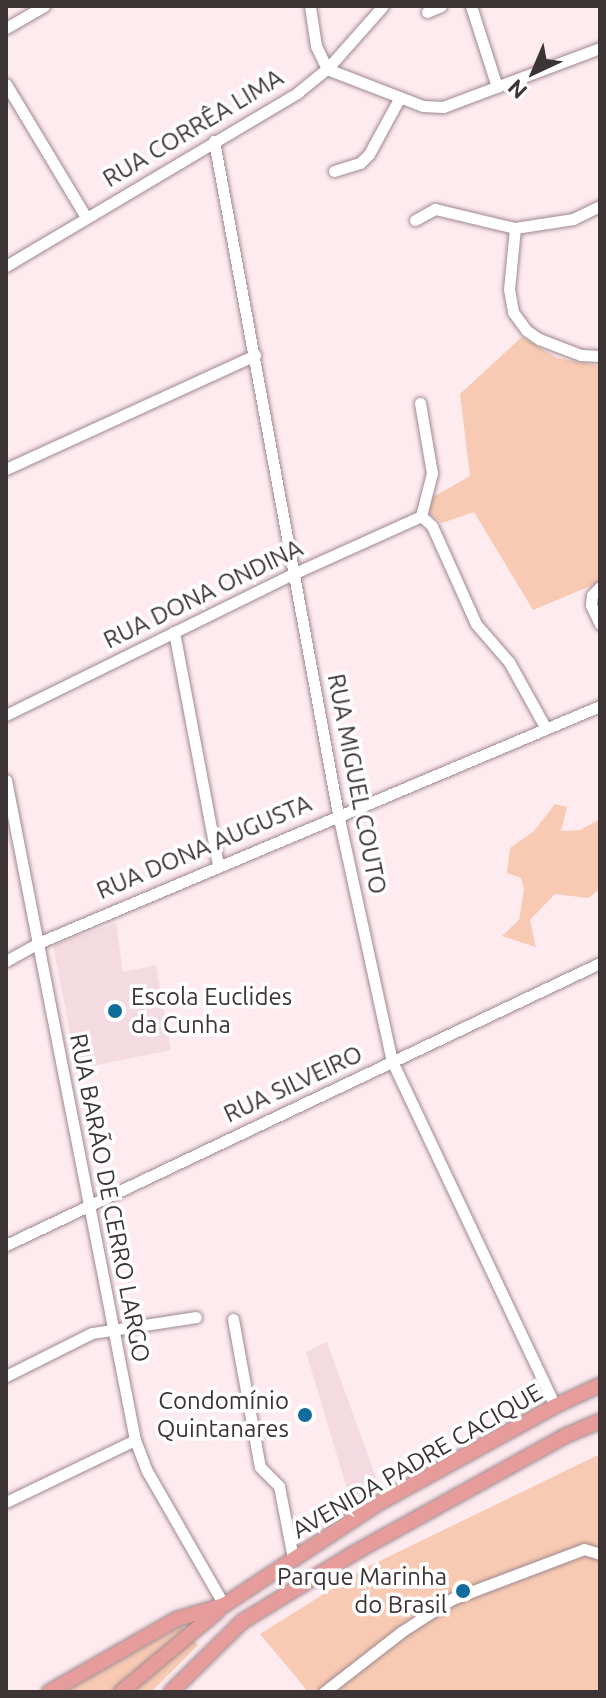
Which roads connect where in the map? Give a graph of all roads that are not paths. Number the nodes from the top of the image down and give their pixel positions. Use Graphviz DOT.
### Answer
graph roads {
  1 [pos="44,6"];
  2 [pos="310,6"];
  3 [pos="383,6"];
  4 [pos="441,6"];
  5 [pos="471,6"];
  6 [pos="427,12"];
  7 [pos="6,28"];
  8 [pos="600,48"];
  9 [pos="327,69"];
  10 [pos="6,84"];
  11 [pos="497,87"];
  12 [pos="399,99"];
  13 [pos="214,141"];
  14 [pos="334,171"];
  15 [pos="600,206"];
  16 [pos="86,217"];
  17 [pos="415,220"];
  18 [pos="515,228"];
  19 [pos="6,266"];
  20 [pos="255,355"];
  21 [pos="600,356"];
  22 [pos="420,403"];
  23 [pos="6,469"];
  24 [pos="421,516"];
  25 [pos="295,573"];
  26 [pos="596,591"];
  27 [pos="600,624"];
  28 [pos="174,632"];
  29 [pos="600,706"];
  30 [pos="6,715"];
  31 [pos="545,727"];
  32 [pos="6,780"];
  33 [pos="8,802"];
  34 [pos="338,814"];
  35 [pos="218,865"];
  36 [pos="38,943"];
  37 [pos="6,961"];
  38 [pos="600,963"];
  39 [pos="392,1061"];
  40 [pos="87,1206"];
  41 [pos="6,1245"];
  42 [pos="196,1317"];
  43 [pos="233,1319"];
  44 [pos="113,1330"];
  45 [pos="6,1376"];
  46 [pos="600,1385"];
  47 [pos="555,1406"];
  48 [pos="600,1421"];
  49 [pos="135,1440"];
  50 [pos="6,1502"];
  51 [pos="600,1554"];
  52 [pos="293,1558"];
  53 [pos="224,1605"];
  54 [pos="49,1692"];
  55 [pos="121,1692"];
  56 [pos="171,1692"];
  57 [pos="324,1692"];
  1 -- 7 [label="street"];
  2 -- 9 [label="street"];
  3 -- 9 [label="street, RUA CORRÊA LIMA"];
  4 -- 6 [label="street"];
  5 -- 11 [label="street"];
  8 -- 11 [label="street"];
  9 -- 12 [label="street"];
  9 -- 13 [label="street, RUA CORRÊA LIMA"];
  10 -- 16 [label="street"];
  11 -- 12 [label="street"];
  12 -- 14 [label="street"];
  13 -- 16 [label="street, RUA CORRÊA LIMA"];
  13 -- 20 [label="street, RUA MIGUEL COUTO"];
  15 -- 18 [label="street"];
  16 -- 19 [label="street, RUA CORRÊA LIMA"];
  17 -- 18 [label="street"];
  18 -- 21 [label="street"];
  20 -- 23 [label="street"];
  20 -- 25 [label="street, RUA MIGUEL COUTO"];
  22 -- 24 [label="street"];
  24 -- 25 [label="street, RUA DONA ONDINA"];
  24 -- 31 [label="street"];
  25 -- 28 [label="street, RUA DONA ONDINA"];
  25 -- 34 [label="street, RUA MIGUEL COUTO"];
  26 -- 27 [label="street"];
  28 -- 30 [label="street, RUA DONA ONDINA"];
  28 -- 35 [label="street"];
  29 -- 31 [label="street, RUA DONA AUGUSTA"];
  31 -- 34 [label="street, RUA DONA AUGUSTA"];
  32 -- 33 [label="street, RUA BARÃO DE CERRO LARGO"];
  33 -- 36 [label="street, RUA BARÃO DE CERRO LARGO"];
  34 -- 35 [label="street, RUA DONA AUGUSTA"];
  34 -- 39 [label="street, RUA MIGUEL COUTO"];
  35 -- 36 [label="street, RUA DONA AUGUSTA"];
  36 -- 37 [label="street, RUA DONA AUGUSTA"];
  36 -- 40 [label="street, RUA BARÃO DE CERRO LARGO"];
  38 -- 39 [label="street, RUA SILVEIRO"];
  39 -- 40 [label="street, RUA SILVEIRO"];
  39 -- 47 [label="street, RUA MIGUEL COUTO"];
  40 -- 41 [label="street, RUA SILVEIRO"];
  40 -- 44 [label="street, RUA BARÃO DE CERRO LARGO"];
  42 -- 44 [label="street"];
  43 -- 52 [label="street"];
  44 -- 45 [label="street"];
  44 -- 49 [label="street, RUA BARÃO DE CERRO LARGO"];
  46 -- 47 [label="main road, AVENIDA PADRE CACIQUE"];
  47 -- 52 [label="main road, AVENIDA PADRE CACIQUE"];
  48 -- 56 [label="main road, AVENIDA PADRE CACIQUE"];
  49 -- 50 [label="street"];
  49 -- 53 [label="street, RUA BARÃO DE CERRO LARGO"];
  51 -- 57 [label="street"];
  52 -- 53 [label="main road, AVENIDA PADRE CACIQUE"];
  53 -- 54 [label="main road, AVENIDA PADRE CACIQUE"];
  53 -- 55 [label="main road"];
}
